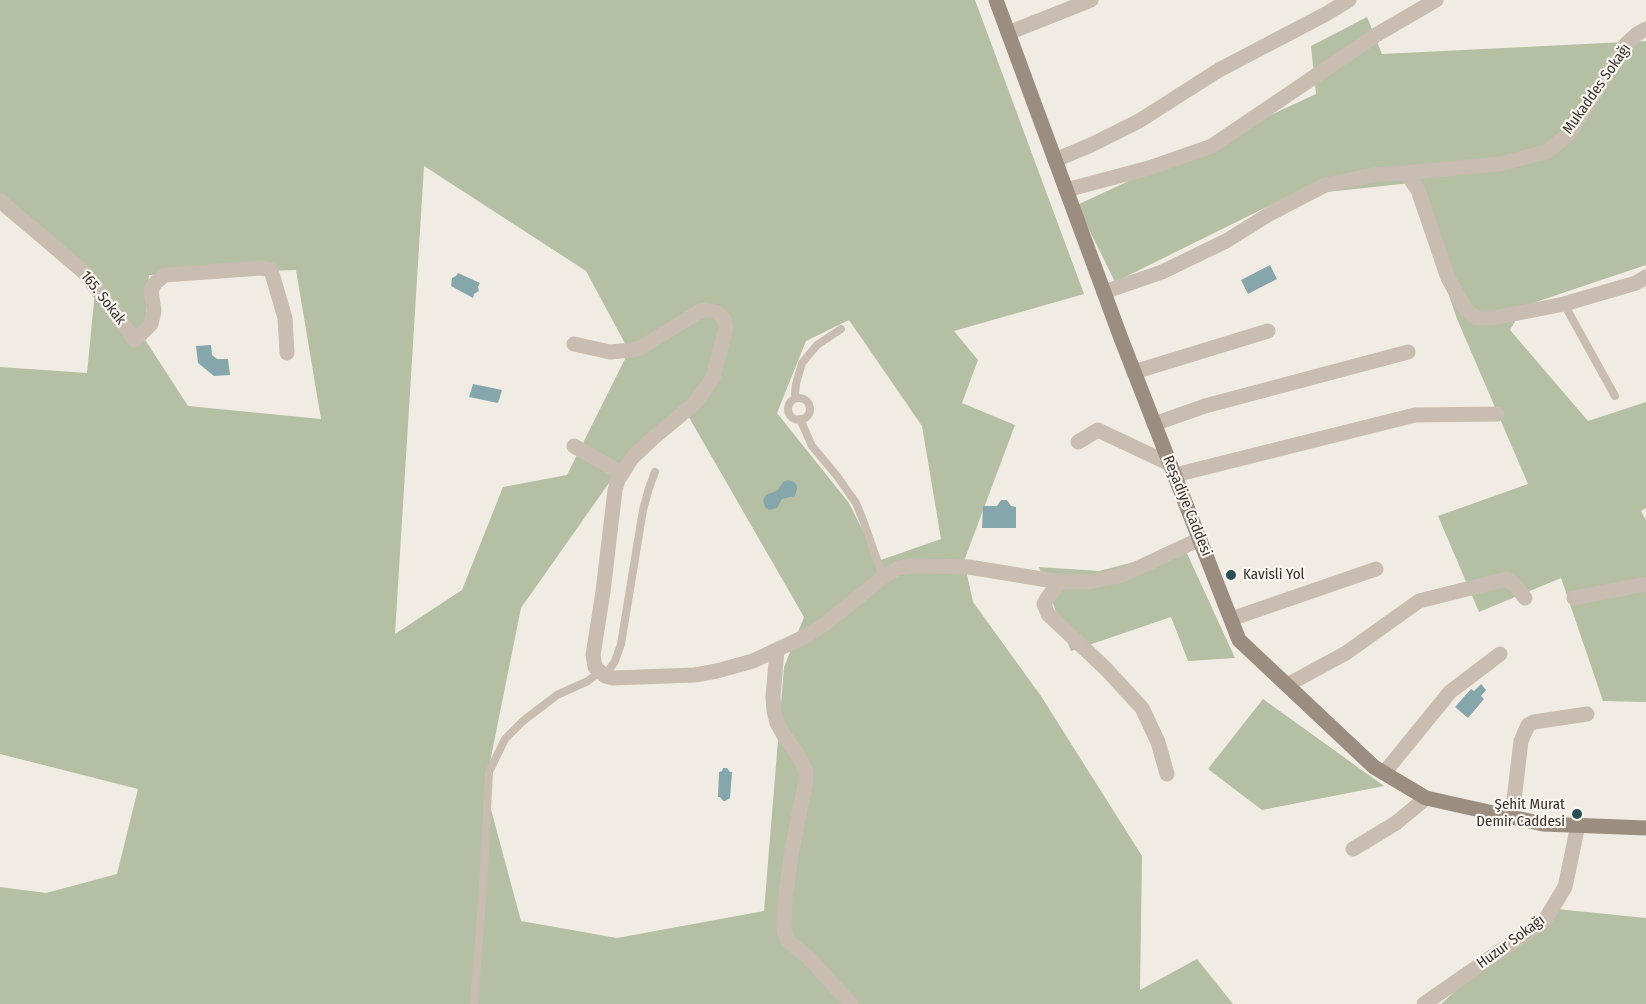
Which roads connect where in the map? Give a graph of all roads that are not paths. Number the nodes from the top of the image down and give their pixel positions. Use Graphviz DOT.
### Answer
graph roads {
  1 [pos="996,0"];
  2 [pos="1091,0"];
  3 [pos="1349,0"];
  4 [pos="1436,0"];
  5 [pos="1646,29"];
  6 [pos="1008,33"];
  7 [pos="1055,160"];
  8 [pos="1406,172"];
  9 [pos="1066,190"];
  10 [pos="0,201"];
  11 [pos="1646,277"];
  12 [pos="1104,292"];
  13 [pos="1564,304"];
  14 [pos="841,328"];
  15 [pos="1268,331"];
  16 [pos="574,344"];
  17 [pos="1408,352"];
  18 [pos="287,353"];
  19 [pos="1134,372"];
  20 [pos="1615,396"];
  21 [pos="797,398"];
  22 [pos="1497,414"];
  23 [pos="800,420"];
  24 [pos="1155,424"];
  25 [pos="1078,442"];
  26 [pos="574,446"];
  27 [pos="1172,470"];
  28 [pos="655,472"];
  29 [pos="621,473"];
  30 [pos="1200,539"];
  31 [pos="1376,569"];
  32 [pos="883,577"];
  33 [pos="1060,582"];
  34 [pos="1646,584"];
  35 [pos="1526,598"];
  36 [pos="1575,598"];
  37 [pos="1231,619"];
  38 [pos="777,650"];
  39 [pos="1500,654"];
  40 [pos="602,674"];
  41 [pos="1287,685"];
  42 [pos="1587,714"];
  43 [pos="1384,773"];
  44 [pos="1167,774"];
  45 [pos="1426,798"];
  46 [pos="1512,817"];
  47 [pos="1578,825"];
  48 [pos="1646,828"];
  49 [pos="1353,849"];
  50 [pos="474,1004"];
  51 [pos="851,1004"];
  52 [pos="1424,1004"];
  1 -- 6 [label="street, Reşadiye Caddesi"];
  2 -- 6 [label="street"];
  3 -- 7 [label="street"];
  4 -- 9 [label="street"];
  5 -- 8 [label="street, Mukaddes Sokağı"];
  6 -- 7 [label="street, Reşadiye Caddesi"];
  7 -- 9 [label="street, Reşadiye Caddesi"];
  8 -- 12 [label="street, Mukaddes Sokağı"];
  8 -- 13 [label="street"];
  9 -- 12 [label="street, Reşadiye Caddesi"];
  10 -- 18 [label="street, 165. Sokak"];
  11 -- 13 [label="street"];
  12 -- 19 [label="street, Reşadiye Caddesi"];
  13 -- 20 [label="lane"];
  14 -- 21 [label="lane"];
  15 -- 19 [label="street"];
  16 -- 29 [label="street"];
  17 -- 24 [label="street"];
  19 -- 24 [label="street, Reşadiye Caddesi"];
  21 -- 23 [label="lane"];
  21 -- 23 [label="lane"];
  22 -- 27 [label="street"];
  23 -- 32 [label="lane"];
  24 -- 27 [label="street, Reşadiye Caddesi"];
  25 -- 27 [label="street"];
  26 -- 29 [label="street"];
  27 -- 30 [label="street, Reşadiye Caddesi"];
  28 -- 40 [label="lane"];
  29 -- 40 [label="street"];
  30 -- 33 [label="street"];
  30 -- 37 [label="street, Reşadiye Caddesi"];
  31 -- 37 [label="street"];
  32 -- 33 [label="street"];
  32 -- 38 [label="street"];
  33 -- 44 [label="street"];
  34 -- 36 [label="street"];
  35 -- 41 [label="street"];
  37 -- 41 [label="street, Reşadiye Caddesi"];
  38 -- 40 [label="street"];
  38 -- 51 [label="street"];
  39 -- 43 [label="street"];
  40 -- 50 [label="lane"];
  41 -- 43 [label="street, Reşadiye Caddesi"];
  42 -- 46 [label="street"];
  43 -- 45 [label="street, Reşadiye Caddesi"];
  45 -- 46 [label="street, Reşadiye Caddesi"];
  45 -- 49 [label="street"];
  46 -- 47 [label="street, Reşadiye Caddesi"];
  47 -- 48 [label="street, Reşadiye Caddesi"];
  47 -- 52 [label="street, Huzur Sokağı"];
}
